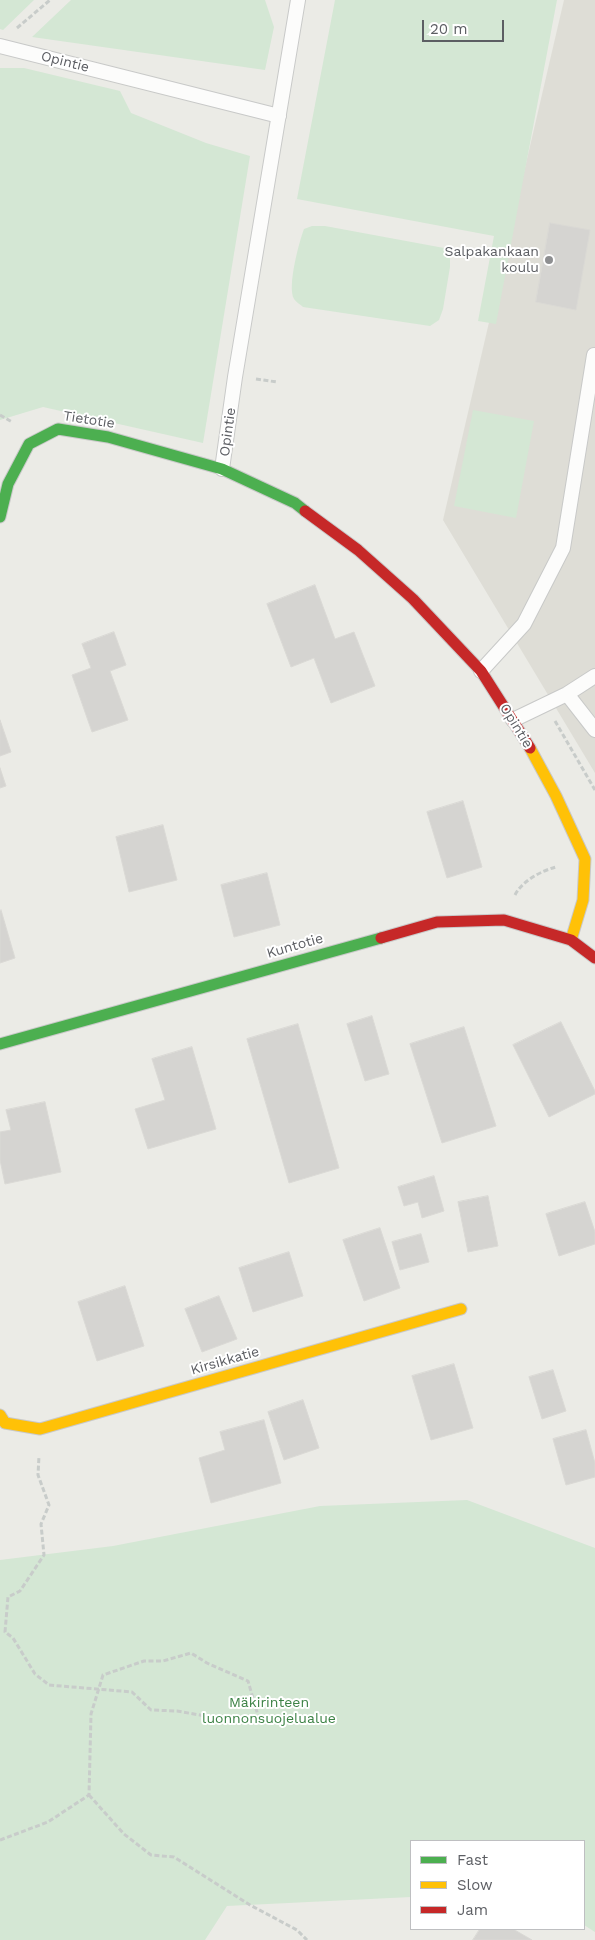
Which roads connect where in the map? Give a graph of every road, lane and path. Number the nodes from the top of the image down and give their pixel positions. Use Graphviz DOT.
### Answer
graph roads {
  1 [pos="50,0"];
  2 [pos="298,0"];
  3 [pos="14,31"];
  4 [pos="0,46"];
  5 [pos="279,116"];
  6 [pos="594,355"];
  7 [pos="222,469"];
  8 [pos="0,517"];
  9 [pos="481,671"];
  10 [pos="595,676"];
  11 [pos="567,694"];
  12 [pos="545,705"];
  13 [pos="513,720"];
  14 [pos="595,730"];
  15 [pos="595,790"];
  16 [pos="584,859"];
  17 [pos="504,920"];
  18 [pos="571,940"];
  19 [pos="595,958"];
  20 [pos="0,1044"];
  21 [pos="461,1309"];
  22 [pos="0,1416"];
  23 [pos="40,1429"];
  24 [pos="99,1690"];
  25 [pos="89,1794"];
  26 [pos="0,1840"];
  27 [pos="307,1940"];
  1 -- 3 [label="path"];
  2 -- 5 [label="lane"];
  4 -- 5 [label="lane, Opintie"];
  5 -- 7 [label="lane, Opintie"];
  6 -- 9 [label="lane"];
  7 -- 8 [label="street, Tietotie"];
  7 -- 9 [label="street, Opintie"];
  9 -- 13 [label="street, Opintie"];
  10 -- 11 [label="lane"];
  11 -- 12 [label="lane"];
  11 -- 14 [label="lane"];
  12 -- 13 [label="lane"];
  12 -- 15 [label="path"];
  13 -- 16 [label="street, Opintie"];
  16 -- 17 [label="path"];
  16 -- 18 [label="street, Opintie"];
  17 -- 18 [label="street, Kuntotie"];
  17 -- 20 [label="street, Kuntotie"];
  18 -- 19 [label="street, Kuntotie"];
  21 -- 23 [label="street, Kirsikkatie"];
  22 -- 23 [label="street, Kirsikkatie"];
  23 -- 24 [label="path"];
  24 -- 24 [label="path"];
  24 -- 25 [label="path"];
  25 -- 26 [label="path"];
  25 -- 27 [label="path"];
}
